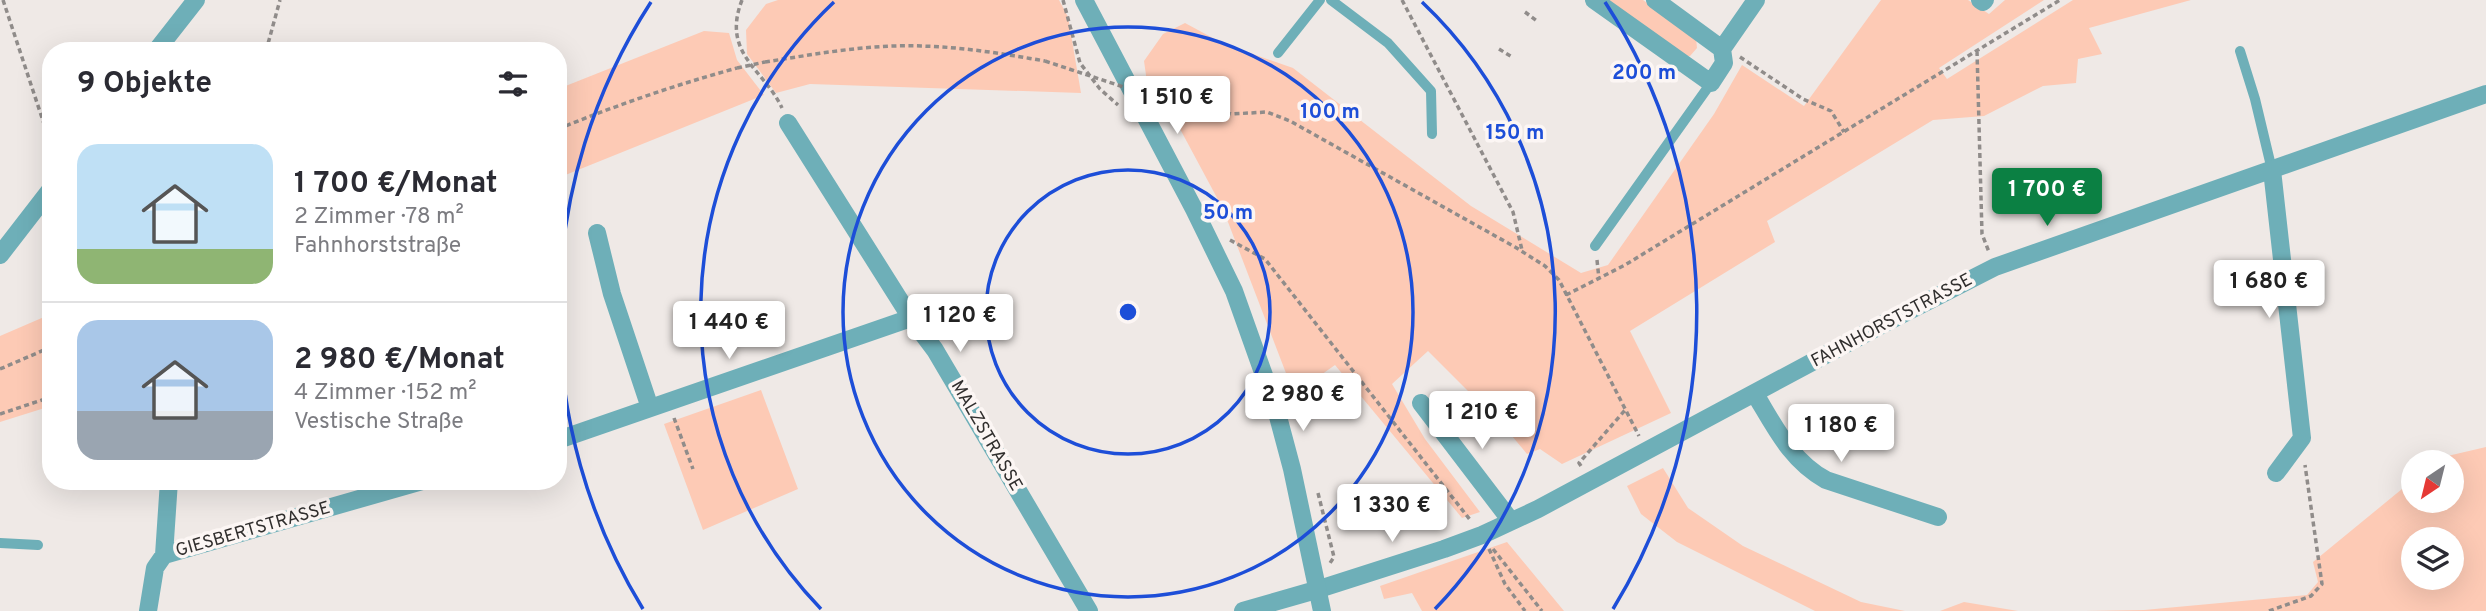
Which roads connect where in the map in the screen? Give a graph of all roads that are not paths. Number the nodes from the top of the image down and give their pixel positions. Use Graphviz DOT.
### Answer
graph roads {
  1 [pos="195,0"];
  2 [pos="1084,0"];
  3 [pos="1320,0"];
  4 [pos="1331,0"];
  5 [pos="1594,0"];
  6 [pos="1655,0"];
  7 [pos="1756,0"];
  8 [pos="163,42"];
  9 [pos="1722,49"];
  10 [pos="2240,51"];
  11 [pos="1278,53"];
  12 [pos="1712,83"];
  13 [pos="2486,94"];
  14 [pos="788,123"];
  15 [pos="1432,134"];
  16 [pos="2272,170"];
  17 [pos="42,200"];
  18 [pos="597,233"];
  19 [pos="1595,246"];
  20 [pos="0,254"];
  21 [pos="911,318"];
  22 [pos="1755,394"];
  23 [pos="1422,403"];
  24 [pos="650,408"];
  25 [pos="567,437"];
  26 [pos="2276,473"];
  27 [pos="168,490"];
  28 [pos="391,490"];
  29 [pos="1938,517"];
  30 [pos="1511,521"];
  31 [pos="0,543"];
  32 [pos="38,545"];
  33 [pos="164,555"];
  34 [pos="1316,590"];
  35 [pos="149,611"];
  36 [pos="1088,611"];
  37 [pos="1243,611"];
  38 [pos="1322,611"];
  1 -- 8 [label="street"];
  2 -- 34 [label="street"];
  3 -- 11 [label="lane"];
  4 -- 15 [label="lane"];
  5 -- 12 [label="street"];
  6 -- 9 [label="street"];
  7 -- 9 [label="street"];
  9 -- 12 [label="street"];
  10 -- 16 [label="lane"];
  12 -- 19 [label="lane"];
  13 -- 16 [label="street, FAHNHORSTSTRASSE"];
  14 -- 21 [label="street, MALZSTRASSE"];
  16 -- 22 [label="street, FAHNHORSTSTRASSE"];
  16 -- 26 [label="street"];
  17 -- 20 [label="street"];
  18 -- 24 [label="street"];
  21 -- 24 [label="street"];
  21 -- 36 [label="street, MALZSTRASSE"];
  22 -- 29 [label="street"];
  22 -- 30 [label="street, FAHNHORSTSTRASSE"];
  23 -- 30 [label="street"];
  24 -- 25 [label="street"];
  27 -- 33 [label="street"];
  28 -- 33 [label="street, GIESBERTSTRASSE"];
  30 -- 34 [label="street, FAHNHORSTSTRASSE"];
  31 -- 32 [label="lane"];
  33 -- 35 [label="street"];
  34 -- 37 [label="street, FAHNHORSTSTRASSE"];
  34 -- 38 [label="street"];
}
